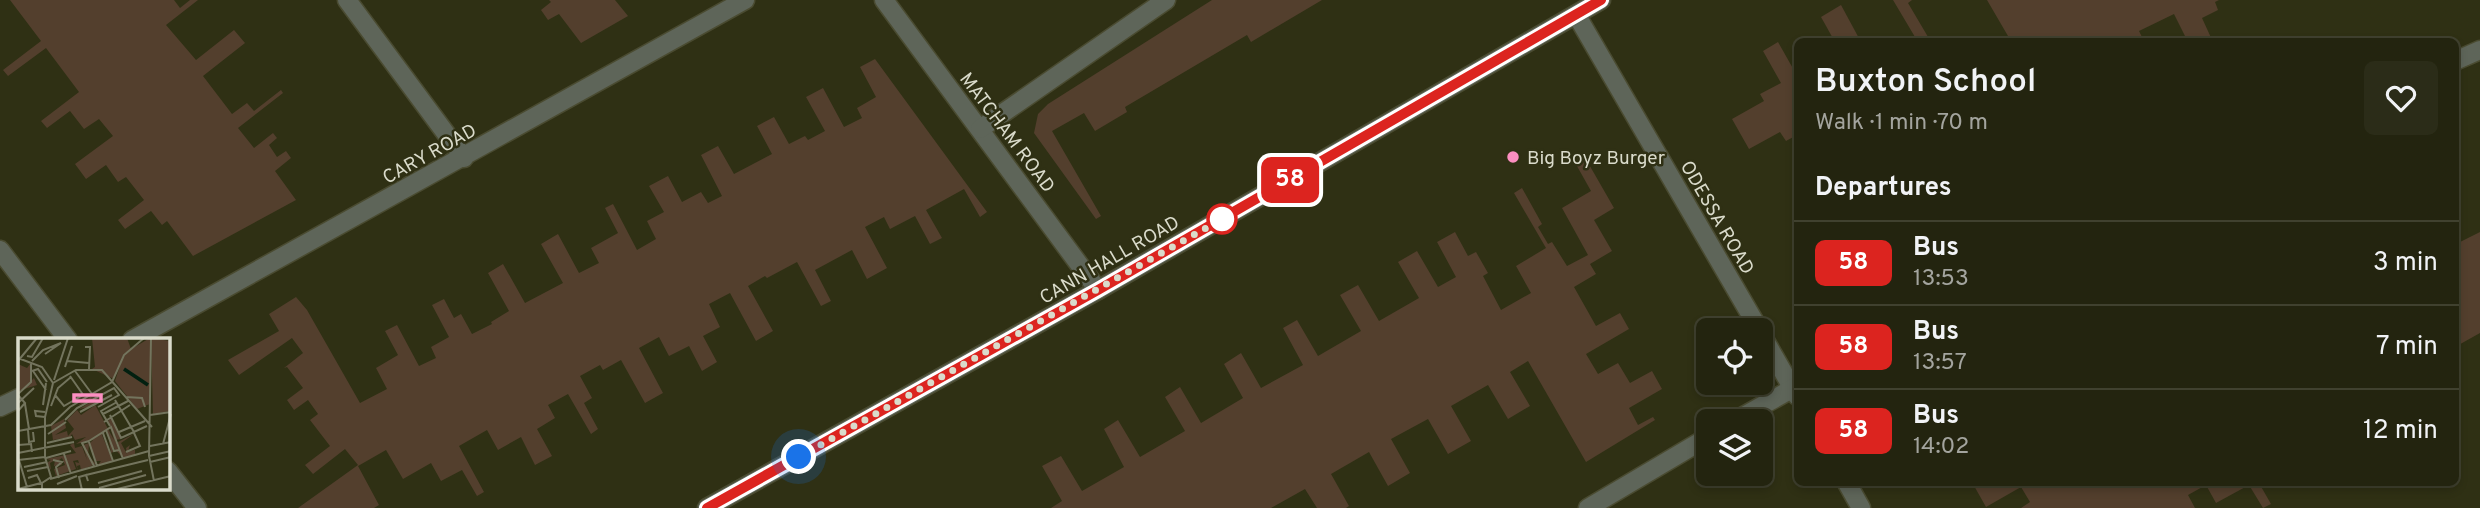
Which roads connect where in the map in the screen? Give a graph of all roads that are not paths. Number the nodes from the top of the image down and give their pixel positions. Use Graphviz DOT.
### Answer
graph roads {
  1 [pos="347,0"];
  2 [pos="745,0"];
  3 [pos="884,0"];
  4 [pos="1166,0"];
  5 [pos="1601,0"];
  6 [pos="1577,16"];
  7 [pos="2480,50"];
  8 [pos="2459,59"];
  9 [pos="980,129"];
  10 [pos="464,158"];
  11 [pos="0,250"];
  12 [pos="1098,290"];
  13 [pos="1752,318"];
  14 [pos="66,338"];
  15 [pos="136,338"];
  16 [pos="1773,352"];
  17 [pos="1794,387"];
  18 [pos="1794,391"];
  19 [pos="18,398"];
  20 [pos="0,407"];
  21 [pos="1759,409"];
  22 [pos="1696,444"];
  23 [pos="170,474"];
  24 [pos="1849,486"];
  25 [pos="197,508"];
  26 [pos="707,508"];
  27 [pos="1588,508"];
  28 [pos="1861,508"];
  1 -- 10 [label="street"];
  2 -- 10 [label="street, CARY ROAD"];
  3 -- 9 [label="street, MATCHAM ROAD"];
  4 -- 9 [label="street"];
  5 -- 6 [label="street, CANN HALL ROAD"];
  6 -- 12 [label="street, CANN HALL ROAD"];
  6 -- 13 [label="street, ODESSA ROAD"];
  7 -- 8 [label="street"];
  9 -- 12 [label="street, MATCHAM ROAD"];
  10 -- 15 [label="street, CARY ROAD"];
  11 -- 14 [label="street"];
  12 -- 26 [label="street, CANN HALL ROAD"];
  16 -- 17 [label="street, ODESSA ROAD"];
  18 -- 21 [label="street"];
  19 -- 20 [label="street"];
  22 -- 27 [label="street"];
  23 -- 25 [label="street"];
  24 -- 28 [label="street"];
}
